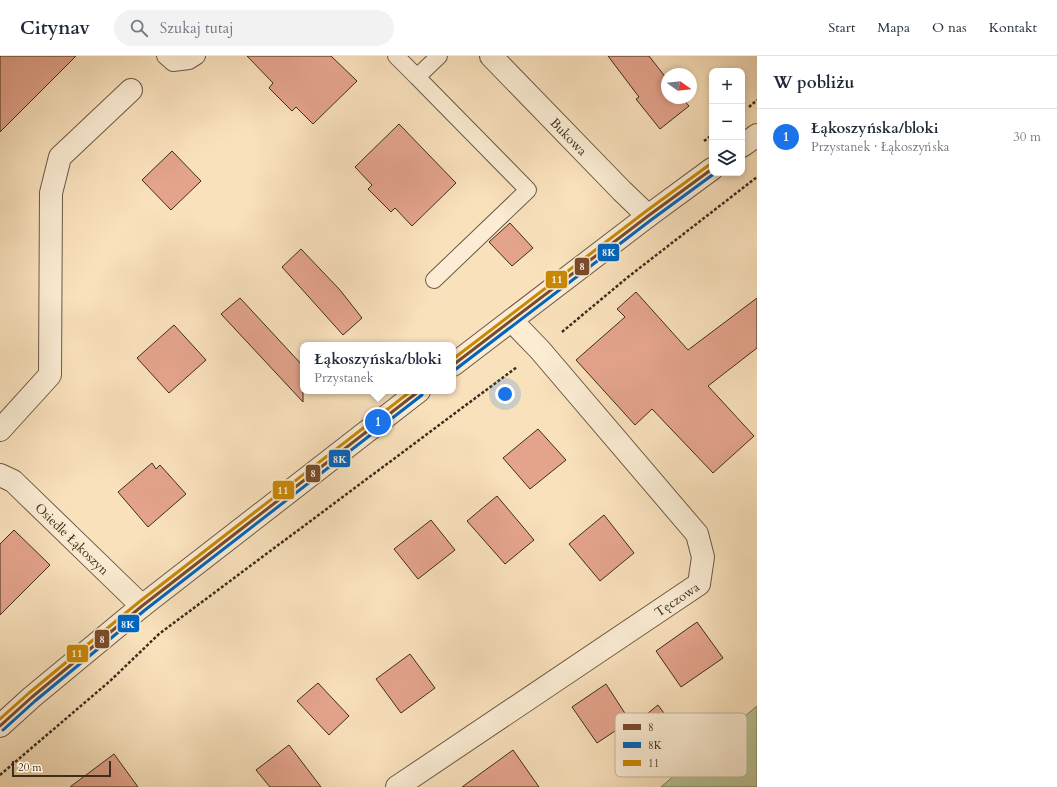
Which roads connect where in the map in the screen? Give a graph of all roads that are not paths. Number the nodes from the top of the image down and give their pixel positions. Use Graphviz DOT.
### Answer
graph roads {
  1 [pos="165,56"];
  2 [pos="197,56"];
  3 [pos="396,56"];
  4 [pos="439,56"];
  5 [pos="491,56"];
  6 [pos="416,77"];
  7 [pos="131,90"];
  8 [pos="757,135"];
  9 [pos="745,144"];
  10 [pos="709,171"];
  11 [pos="648,216"];
  12 [pos="434,280"];
  13 [pos="512,321"];
  14 [pos="456,363"];
  15 [pos="415,394"];
  16 [pos="0,430"];
  17 [pos="0,475"];
  18 [pos="142,606"];
  19 [pos="0,726"];
  20 [pos="397,787"];
  1 -- 2 [label="lane"];
  3 -- 6 [label="lane"];
  4 -- 6 [label="lane"];
  5 -- 11 [label="street, Bukowa"];
  6 -- 12 [label="lane"];
  7 -- 16 [label="street"];
  8 -- 9 [label="street"];
  10 -- 11 [label="street"];
  11 -- 13 [label="street"];
  13 -- 14 [label="street"];
  13 -- 20 [label="street, Tęczowa"];
  15 -- 18 [label="street"];
  17 -- 18 [label="street, Osiedle Łąkoszyn"];
  18 -- 19 [label="street"];
}
